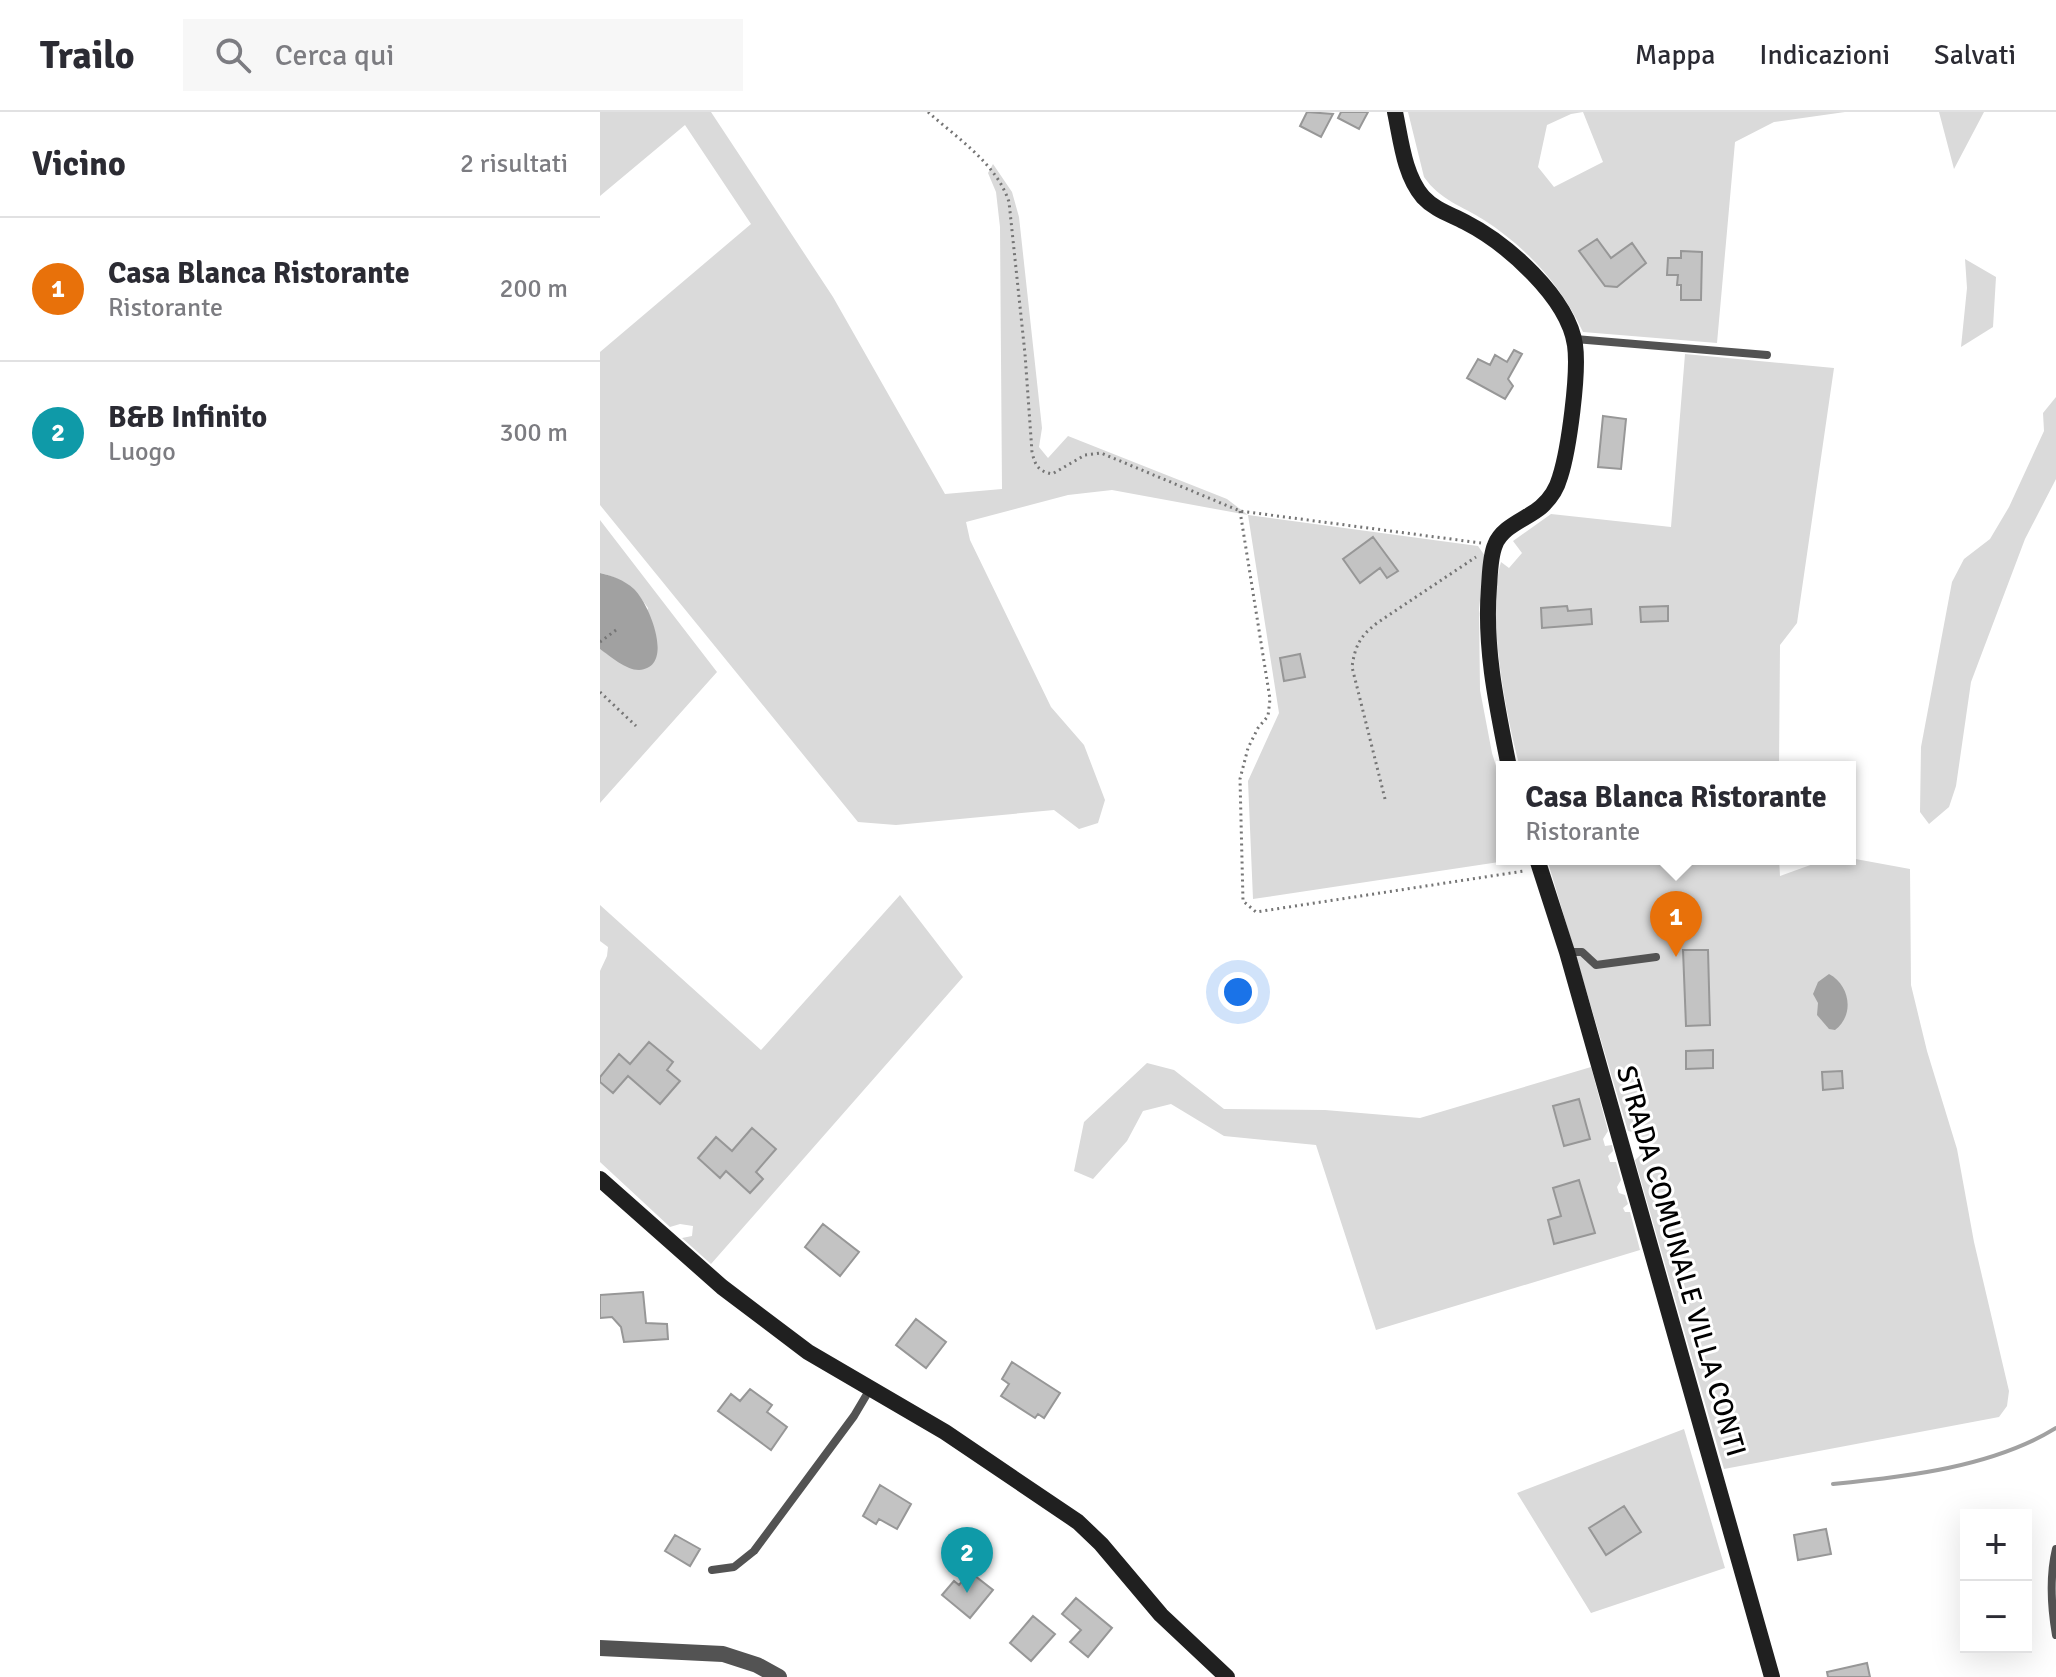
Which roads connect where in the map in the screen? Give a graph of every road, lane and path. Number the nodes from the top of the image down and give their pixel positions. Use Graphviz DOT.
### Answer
graph roads {
  1 [pos="928,112"];
  2 [pos="1395,112"];
  3 [pos="1575,339"];
  4 [pos="1767,355"];
  5 [pos="1240,511"];
  6 [pos="1495,544"];
  7 [pos="616,630"];
  8 [pos="600,642"];
  9 [pos="600,692"];
  10 [pos="636,726"];
  11 [pos="1508,761"];
  12 [pos="1385,799"];
  13 [pos="1533,865"];
  14 [pos="1539,865"];
  15 [pos="1567,952"];
  16 [pos="1656,957"];
  17 [pos="600,1179"];
  18 [pos="870,1389"];
  19 [pos="2056,1549"];
  20 [pos="712,1570"];
  21 [pos="2056,1635"];
  22 [pos="600,1648"];
  23 [pos="779,1677"];
  24 [pos="1227,1677"];
  25 [pos="1772,1677"];
  1 -- 5 [label="path"];
  2 -- 3 [label="street"];
  3 -- 4 [label="lane"];
  3 -- 6 [label="street"];
  5 -- 6 [label="path"];
  5 -- 13 [label="path"];
  6 -- 11 [label="street"];
  6 -- 12 [label="path"];
  7 -- 8 [label="path"];
  9 -- 10 [label="path"];
  14 -- 15 [label="street, STRADA COMUNALE VILLA CONTI"];
  15 -- 16 [label="lane"];
  15 -- 25 [label="street, STRADA COMUNALE VILLA CONTI"];
  17 -- 18 [label="street"];
  18 -- 20 [label="lane"];
  18 -- 24 [label="street"];
  19 -- 21 [label="lane"];
  22 -- 23 [label="street"];
}
